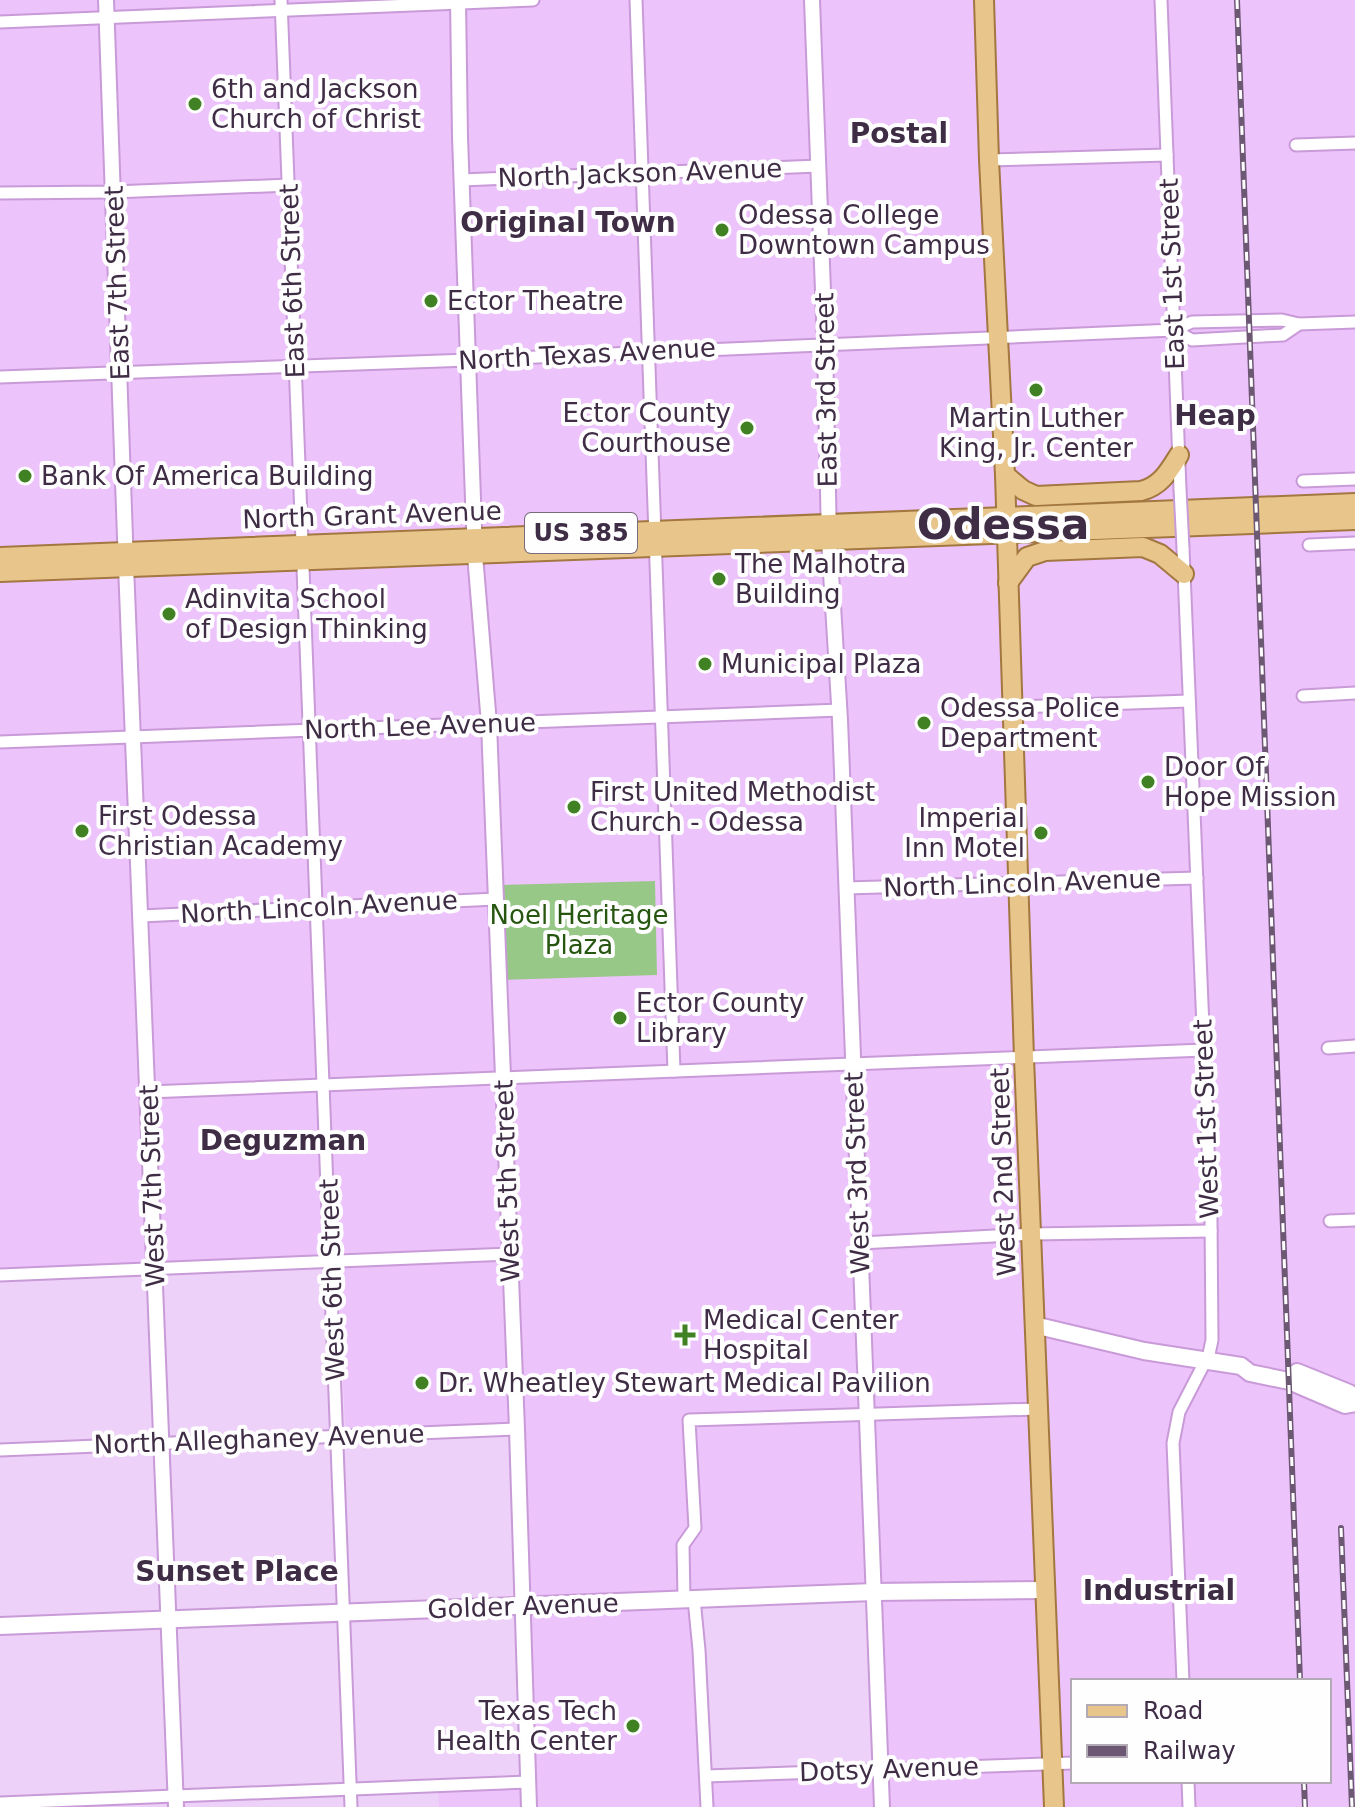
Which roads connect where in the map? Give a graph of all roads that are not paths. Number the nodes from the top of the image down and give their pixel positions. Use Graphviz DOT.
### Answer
graph roads {
  1 [pos="106,0"];
  2 [pos="533,0"];
  3 [pos="636,0"];
  4 [pos="812,0"];
  5 [pos="984,0"];
  6 [pos="1161,0"];
  7 [pos="458,2"];
  8 [pos="282,5"];
  9 [pos="107,17"];
  10 [pos="0,22"];
  11 [pos="1355,143"];
  12 [pos="1296,145"];
  13 [pos="1167,155"];
  14 [pos="989,160"];
  15 [pos="819,166"];
  16 [pos="642,172"];
  17 [pos="462,180"];
  18 [pos="289,185"];
  19 [pos="113,192"];
  20 [pos="0,193"];
  21 [pos="1355,322"];
  22 [pos="1174,330"];
  23 [pos="998,336"];
  24 [pos="825,344"];
  25 [pos="649,351"];
  26 [pos="469,360"];
  27 [pos="296,365"];
  28 [pos="120,372"];
  29 [pos="0,377"];
  30 [pos="1179,455"];
  31 [pos="1005,475"];
  32 [pos="1355,479"];
  33 [pos="1303,481"];
  34 [pos="1355,503"];
  35 [pos="1178,519"];
  36 [pos="1355,520"];
  37 [pos="1006,526"];
  38 [pos="829,532"];
  39 [pos="655,539"];
  40 [pos="1355,543"];
  41 [pos="1309,545"];
  42 [pos="475,546"];
  43 [pos="1183,548"];
  44 [pos="301,553"];
  45 [pos="0,557"];
  46 [pos="125,558"];
  47 [pos="0,572"];
  48 [pos="1184,574"];
  49 [pos="1008,583"];
  50 [pos="1355,693"];
  51 [pos="1303,696"];
  52 [pos="1189,701"];
  53 [pos="1013,707"];
  54 [pos="840,710"];
  55 [pos="660,717"];
  56 [pos="489,724"];
  57 [pos="310,731"];
  58 [pos="134,738"];
  59 [pos="0,742"];
  60 [pos="1197,878"];
  61 [pos="1018,882"];
  62 [pos="846,888"];
  63 [pos="496,899"];
  64 [pos="318,907"];
  65 [pos="141,916"];
  66 [pos="1355,1046"];
  67 [pos="1328,1048"];
  68 [pos="1204,1050"];
  69 [pos="1024,1058"];
  70 [pos="853,1064"];
  71 [pos="674,1071"];
  72 [pos="503,1078"];
  73 [pos="324,1086"];
  74 [pos="148,1092"];
  75 [pos="1355,1220"];
  76 [pos="1330,1221"];
  77 [pos="1211,1231"];
  78 [pos="1033,1234"];
  79 [pos="860,1243"];
  80 [pos="510,1254"];
  81 [pos="331,1261"];
  82 [pos="155,1269"];
  83 [pos="0,1275"];
  84 [pos="1034,1325"];
  85 [pos="1205,1361"];
  86 [pos="1355,1401"];
  87 [pos="1037,1409"];
  88 [pos="866,1416"];
  89 [pos="517,1429"];
  90 [pos="338,1436"];
  91 [pos="162,1442"];
  92 [pos="0,1450"];
  93 [pos="1045,1590"];
  94 [pos="874,1592"];
  95 [pos="689,1599"];
  96 [pos="521,1607"];
  97 [pos="344,1613"];
  98 [pos="168,1619"];
  99 [pos="0,1626"];
  100 [pos="1183,1679"];
  101 [pos="1051,1763"];
  102 [pos="1071,1763"];
  103 [pos="881,1769"];
  104 [pos="706,1776"];
  105 [pos="528,1782"];
  106 [pos="1188,1783"];
  107 [pos="351,1789"];
  108 [pos="175,1802"];
  109 [pos="0,1803"];
  110 [pos="351,1807"];
  111 [pos="529,1807"];
  112 [pos="707,1807"];
  113 [pos="882,1807"];
  114 [pos="1054,1807"];
  115 [pos="1189,1807"];
  1 -- 9 [label="street, East 7th Street"];
  2 -- 7 [label="street"];
  3 -- 16 [label="street"];
  4 -- 15 [label="street, East 3rd Street"];
  5 -- 14 [label="main road, West 2nd Street"];
  6 -- 13 [label="street, East 1st Street"];
  7 -- 8 [label="street"];
  7 -- 17 [label="street, West 5th Street"];
  8 -- 9 [label="street"];
  8 -- 18 [label="street, East 6th Street"];
  9 -- 10 [label="street"];
  9 -- 19 [label="street, East 7th Street"];
  11 -- 12 [label="street"];
  13 -- 14 [label="street"];
  13 -- 22 [label="street, East 1st Street"];
  14 -- 23 [label="main road, West 2nd Street"];
  15 -- 16 [label="street, North Jackson Avenue"];
  15 -- 24 [label="street, East 3rd Street"];
  16 -- 17 [label="street, North Jackson Avenue"];
  16 -- 25 [label="street"];
  17 -- 26 [label="street, West 5th Street"];
  18 -- 19 [label="street"];
  18 -- 27 [label="street, East 6th Street"];
  19 -- 20 [label="street"];
  19 -- 28 [label="street, East 7th Street"];
  21 -- 22 [label="street, North Texas Avenue"];
  22 -- 23 [label="street, North Texas Avenue"];
  22 -- 30 [label="street, East 1st Street"];
  23 -- 24 [label="street, North Texas Avenue"];
  23 -- 31 [label="main road, West 2nd Street"];
  24 -- 25 [label="street, North Texas Avenue"];
  24 -- 38 [label="street, East 3rd Street"];
  25 -- 26 [label="street, North Texas Avenue"];
  25 -- 39 [label="street"];
  26 -- 27 [label="street, North Texas Avenue"];
  26 -- 42 [label="street, West 5th Street"];
  27 -- 28 [label="street, North Texas Avenue"];
  27 -- 44 [label="street, East 6th Street"];
  28 -- 29 [label="street, North Texas Avenue"];
  28 -- 46 [label="street, East 7th Street"];
  30 -- 31 [label="main road"];
  30 -- 43 [label="street, East 1st Street, bridge"];
  31 -- 37 [label="main road, West 2nd Street"];
  32 -- 33 [label="street"];
  34 -- 35 [label="main road, US 385"];
  35 -- 36 [label="main road, US 385"];
  35 -- 37 [label="main road, North Grant Avenue / US 385"];
  37 -- 38 [label="main road, North Grant Avenue / US 385"];
  37 -- 49 [label="main road, West 2nd Street"];
  38 -- 39 [label="main road, North Grant Avenue / US 385"];
  38 -- 54 [label="street, West 3rd Street"];
  39 -- 42 [label="main road, North Grant Avenue / US 385"];
  39 -- 55 [label="street"];
  40 -- 41 [label="street"];
  42 -- 44 [label="main road, North Grant Avenue / US 385"];
  42 -- 56 [label="street, West 5th Street"];
  43 -- 48 [label="street, West 1st Street"];
  44 -- 46 [label="main road, North Grant Avenue / US 385"];
  44 -- 57 [label="street, West 6th Street"];
  45 -- 46 [label="main road, North Grant Avenue / US 385"];
  46 -- 47 [label="main road, North Grant Avenue / US 385"];
  46 -- 58 [label="street, West 7th Street"];
  48 -- 49 [label="main road"];
  48 -- 52 [label="street, West 1st Street"];
  49 -- 53 [label="main road, West 2nd Street"];
  50 -- 51 [label="street"];
  52 -- 53 [label="street"];
  52 -- 60 [label="street, West 1st Street"];
  53 -- 61 [label="main road, West 2nd Street"];
  54 -- 55 [label="street, North Lee Avenue"];
  54 -- 62 [label="street, West 3rd Street"];
  55 -- 56 [label="street, North Lee Avenue"];
  55 -- 71 [label="street"];
  56 -- 57 [label="street, North Lee Avenue"];
  56 -- 63 [label="street, West 5th Street"];
  57 -- 58 [label="street, North Lee Avenue"];
  57 -- 64 [label="street, West 6th Street"];
  58 -- 59 [label="street, North Lee Avenue"];
  58 -- 65 [label="street, West 7th Street"];
  60 -- 61 [label="street, North Lincoln Avenue"];
  60 -- 68 [label="street, West 1st Street"];
  61 -- 62 [label="street, North Lincoln Avenue"];
  61 -- 69 [label="main road, West 2nd Street"];
  62 -- 70 [label="street, West 3rd Street"];
  63 -- 64 [label="street, North Lincoln Avenue"];
  63 -- 72 [label="street, West 5th Street"];
  64 -- 65 [label="street, North Lincoln Avenue"];
  64 -- 73 [label="street, West 6th Street"];
  65 -- 74 [label="street, West 7th Street"];
  66 -- 67 [label="street"];
  68 -- 69 [label="street"];
  68 -- 77 [label="street, West 1st Street"];
  69 -- 70 [label="street"];
  69 -- 78 [label="main road, West 2nd Street"];
  70 -- 71 [label="street"];
  70 -- 79 [label="street, West 3rd Street"];
  71 -- 72 [label="street"];
  72 -- 73 [label="street"];
  72 -- 80 [label="street, West 5th Street"];
  73 -- 74 [label="street"];
  73 -- 81 [label="street, West 6th Street"];
  74 -- 82 [label="street, West 7th Street"];
  75 -- 76 [label="street"];
  77 -- 78 [label="street"];
  77 -- 85 [label="street, West 1st Street"];
  78 -- 79 [label="street"];
  78 -- 84 [label="main road, West 2nd Street"];
  79 -- 88 [label="street, West 3rd Street"];
  80 -- 81 [label="street"];
  80 -- 89 [label="street, West 5th Street"];
  81 -- 82 [label="street"];
  81 -- 90 [label="street, West 6th Street"];
  82 -- 83 [label="street"];
  82 -- 91 [label="street, West 7th Street"];
  84 -- 85 [label="main road"];
  84 -- 87 [label="main road, West 2nd Street"];
  85 -- 86 [label="main road"];
  85 -- 100 [label="street, West 1st Street"];
  87 -- 88 [label="street"];
  87 -- 93 [label="main road, West 2nd Street"];
  88 -- 94 [label="street, West 3rd Street"];
  88 -- 95 [label="street"];
  89 -- 90 [label="street, North Alleghaney Avenue"];
  89 -- 96 [label="street, West 5th Street"];
  90 -- 91 [label="street, North Alleghaney Avenue"];
  90 -- 97 [label="street, West 6th Street"];
  91 -- 92 [label="street, North Alleghaney Avenue"];
  91 -- 98 [label="street, West 7th Street"];
  93 -- 94 [label="main road, Golder Avenue"];
  93 -- 101 [label="main road, West 2nd Street"];
  94 -- 95 [label="main road, Golder Avenue"];
  94 -- 103 [label="street, West 3rd Street"];
  95 -- 96 [label="main road, Golder Avenue"];
  95 -- 104 [label="street"];
  96 -- 97 [label="main road, Golder Avenue"];
  96 -- 105 [label="street, West 5th Street"];
  97 -- 98 [label="main road, Golder Avenue"];
  97 -- 107 [label="street, West 6th Street"];
  98 -- 99 [label="main road, Golder Avenue"];
  98 -- 108 [label="street, West 7th Street"];
  101 -- 102 [label="street, Dotsy Avenue"];
  101 -- 103 [label="street, Dotsy Avenue"];
  101 -- 114 [label="main road, West 2nd Street"];
  103 -- 104 [label="street, Dotsy Avenue"];
  103 -- 113 [label="street, West 3rd Street"];
  104 -- 112 [label="street"];
  105 -- 107 [label="street"];
  105 -- 111 [label="street, West 5th Street"];
  106 -- 115 [label="street"];
  107 -- 108 [label="street"];
  107 -- 110 [label="street, West 6th Street"];
  108 -- 109 [label="street"];
}
